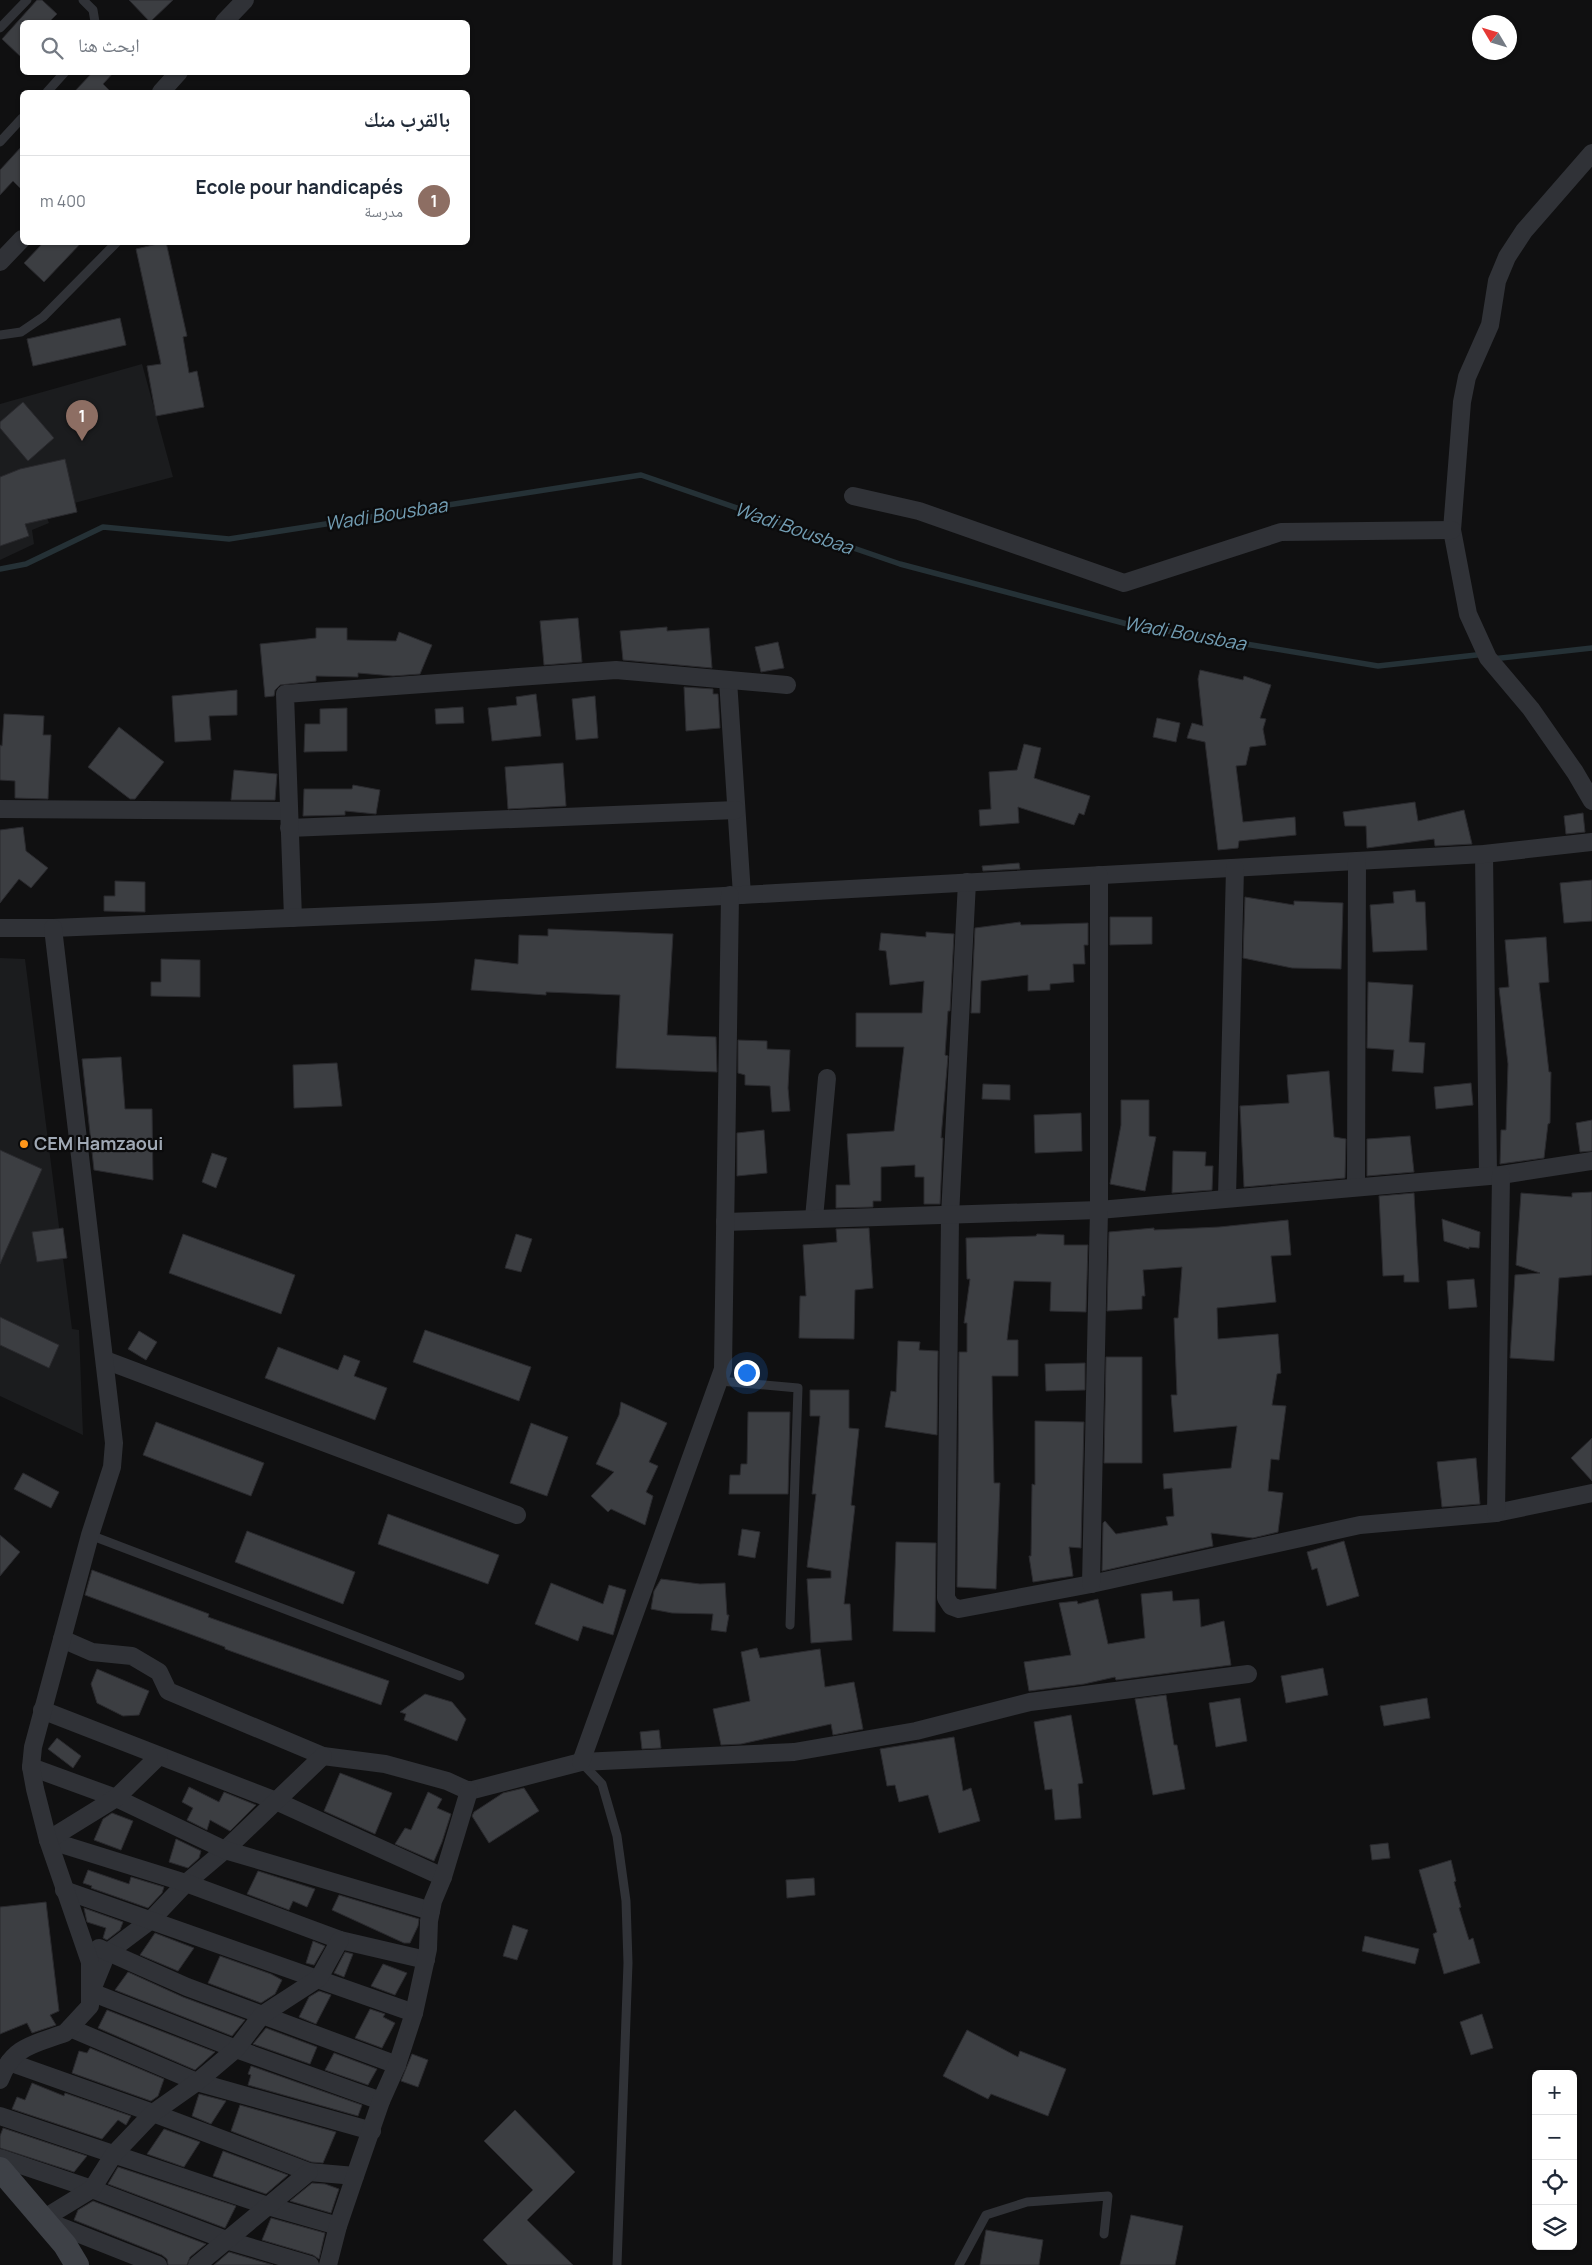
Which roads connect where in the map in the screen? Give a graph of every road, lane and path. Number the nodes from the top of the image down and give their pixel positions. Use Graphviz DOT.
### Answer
graph roads {
  1 [pos="27,0"];
  2 [pos="83,0"];
  3 [pos="245,0"];
  4 [pos="95,20"];
  5 [pos="226,20"];
  6 [pos="0,28"];
  7 [pos="63,75"];
  8 [pos="176,75"];
  9 [pos="49,90"];
  10 [pos="163,90"];
  11 [pos="20,120"];
  12 [pos="0,142"];
  13 [pos="1592,153"];
  14 [pos="20,241"];
  15 [pos="114,245"];
  16 [pos="0,261"];
  17 [pos="0,335"];
  18 [pos="853,496"];
  19 [pos="1452,530"];
  20 [pos="728,680"];
  21 [pos="787,685"];
  22 [pos="1592,801"];
  23 [pos="0,809"];
  24 [pos="736,810"];
  25 [pos="288,820"];
  26 [pos="1592,842"];
  27 [pos="1484,854"];
  28 [pos="1357,861"];
  29 [pos="1235,868"];
  30 [pos="1099,875"];
  31 [pos="967,882"];
  32 [pos="736,895"];
  33 [pos="293,918"];
  34 [pos="0,928"];
  35 [pos="54,928"];
  36 [pos="827,1078"];
  37 [pos="1592,1160"];
  38 [pos="1494,1176"];
  39 [pos="1356,1187"];
  40 [pos="1227,1197"];
  41 [pos="1099,1210"];
  42 [pos="950,1216"];
  43 [pos="814,1218"];
  44 [pos="725,1222"];
  45 [pos="105,1360"];
  46 [pos="720,1382"];
  47 [pos="1592,1493"];
  48 [pos="1496,1512"];
  49 [pos="517,1515"];
  50 [pos="90,1535"];
  51 [pos="1091,1584"];
  52 [pos="790,1625"];
  53 [pos="62,1639"];
  54 [pos="1248,1674"];
  55 [pos="460,1676"];
  56 [pos="42,1710"];
  57 [pos="159,1756"];
  58 [pos="323,1756"];
  59 [pos="581,1762"];
  60 [pos="31,1767"];
  61 [pos="470,1791"];
  62 [pos="116,1798"];
  63 [pos="276,1801"];
  64 [pos="48,1840"];
  65 [pos="225,1850"];
  66 [pos="443,1876"];
  67 [pos="186,1883"];
  68 [pos="64,1890"];
  69 [pos="431,1911"];
  70 [pos="151,1920"];
  71 [pos="82,1937"];
  72 [pos="340,1940"];
  73 [pos="107,1953"];
  74 [pos="426,1960"];
  75 [pos="319,1978"];
  76 [pos="91,1992"];
  77 [pos="414,2013"];
  78 [pos="262,2015"];
  79 [pos="70,2028"];
  80 [pos="236,2049"];
  81 [pos="9,2062"];
  82 [pos="397,2065"];
  83 [pos="0,2080"];
  84 [pos="196,2082"];
  85 [pos="381,2100"];
  86 [pos="153,2113"];
  87 [pos="0,2116"];
  88 [pos="372,2131"];
  89 [pos="114,2154"];
  90 [pos="0,2158"];
  91 [pos="0,2168"];
  92 [pos="309,2172"];
  93 [pos="354,2176"];
  94 [pos="92,2189"];
  95 [pos="268,2206"];
  96 [pos="44,2220"];
  97 [pos="338,2226"];
  98 [pos="1104,2234"];
  99 [pos="226,2240"];
  100 [pos="78,2265"];
  101 [pos="158,2265"];
  102 [pos="197,2265"];
  103 [pos="310,2265"];
  104 [pos="328,2265"];
  105 [pos="617,2265"];
  106 [pos="959,2265"];
  1 -- 6 [label="lane"];
  2 -- 4 [label="lane"];
  3 -- 5 [label="street"];
  7 -- 9 [label="lane"];
  8 -- 10 [label="street"];
  11 -- 12 [label="lane"];
  13 -- 19 [label="street"];
  14 -- 16 [label="street"];
  15 -- 17 [label="lane"];
  18 -- 19 [label="street"];
  19 -- 22 [label="street"];
  20 -- 21 [label="street"];
  20 -- 24 [label="street"];
  20 -- 25 [label="street"];
  23 -- 25 [label="street"];
  24 -- 25 [label="street"];
  24 -- 32 [label="street"];
  25 -- 33 [label="street"];
  26 -- 27 [label="street"];
  27 -- 28 [label="street"];
  27 -- 38 [label="street"];
  28 -- 29 [label="street"];
  28 -- 39 [label="street"];
  29 -- 30 [label="street"];
  29 -- 40 [label="street"];
  30 -- 31 [label="street"];
  30 -- 41 [label="street"];
  31 -- 32 [label="street"];
  31 -- 42 [label="street"];
  32 -- 33 [label="street"];
  32 -- 44 [label="street"];
  33 -- 35 [label="street"];
  34 -- 35 [label="street"];
  35 -- 45 [label="street"];
  36 -- 43 [label="street"];
  37 -- 38 [label="street"];
  38 -- 39 [label="street"];
  38 -- 48 [label="street"];
  39 -- 40 [label="street"];
  40 -- 41 [label="street"];
  41 -- 42 [label="street"];
  41 -- 51 [label="street"];
  42 -- 43 [label="street"];
  42 -- 51 [label="street"];
  43 -- 44 [label="street"];
  44 -- 46 [label="street"];
  45 -- 49 [label="street"];
  45 -- 50 [label="street"];
  46 -- 52 [label="lane"];
  46 -- 59 [label="street"];
  47 -- 48 [label="street"];
  48 -- 51 [label="street"];
  50 -- 53 [label="street"];
  50 -- 55 [label="lane"];
  53 -- 56 [label="street"];
  53 -- 58 [label="street"];
  54 -- 59 [label="street"];
  56 -- 57 [label="street"];
  56 -- 60 [label="street"];
  57 -- 62 [label="street"];
  57 -- 63 [label="street"];
  58 -- 61 [label="street"];
  58 -- 63 [label="street"];
  59 -- 61 [label="street"];
  59 -- 105 [label="lane"];
  60 -- 62 [label="street"];
  60 -- 64 [label="street"];
  61 -- 66 [label="street"];
  62 -- 64 [label="street"];
  62 -- 65 [label="street"];
  63 -- 65 [label="street"];
  63 -- 66 [label="street"];
  64 -- 67 [label="street"];
  64 -- 68 [label="street"];
  65 -- 67 [label="street"];
  65 -- 69 [label="street"];
  66 -- 69 [label="street"];
  67 -- 70 [label="street"];
  67 -- 72 [label="street"];
  68 -- 70 [label="street"];
  68 -- 71 [label="street"];
  69 -- 74 [label="street"];
  70 -- 73 [label="street"];
  70 -- 75 [label="street"];
  71 -- 73 [label="street"];
  71 -- 76 [label="street"];
  72 -- 74 [label="street"];
  72 -- 75 [label="street"];
  73 -- 76 [label="street"];
  73 -- 78 [label="street"];
  74 -- 77 [label="street"];
  75 -- 77 [label="street"];
  75 -- 78 [label="street"];
  76 -- 79 [label="street"];
  76 -- 80 [label="street"];
  77 -- 82 [label="street"];
  78 -- 80 [label="street"];
  78 -- 82 [label="street"];
  79 -- 81 [label="street"];
  79 -- 84 [label="street"];
  80 -- 84 [label="street"];
  80 -- 85 [label="street"];
  81 -- 83 [label="street"];
  81 -- 86 [label="street"];
  82 -- 85 [label="street"];
  84 -- 86 [label="street"];
  84 -- 88 [label="street"];
  85 -- 88 [label="street"];
  86 -- 89 [label="street"];
  86 -- 92 [label="street"];
  87 -- 89 [label="street"];
  88 -- 93 [label="street"];
  89 -- 94 [label="street"];
  89 -- 95 [label="street"];
  90 -- 94 [label="street"];
  91 -- 96 [label="main road"];
  92 -- 93 [label="street"];
  92 -- 95 [label="street"];
  93 -- 97 [label="street"];
  94 -- 96 [label="street"];
  94 -- 99 [label="street"];
  95 -- 97 [label="street"];
  95 -- 99 [label="street"];
  96 -- 100 [label="main road"];
  96 -- 101 [label="street"];
  97 -- 104 [label="street"];
  98 -- 106 [label="lane"];
  99 -- 102 [label="street"];
  99 -- 103 [label="street"];
}
